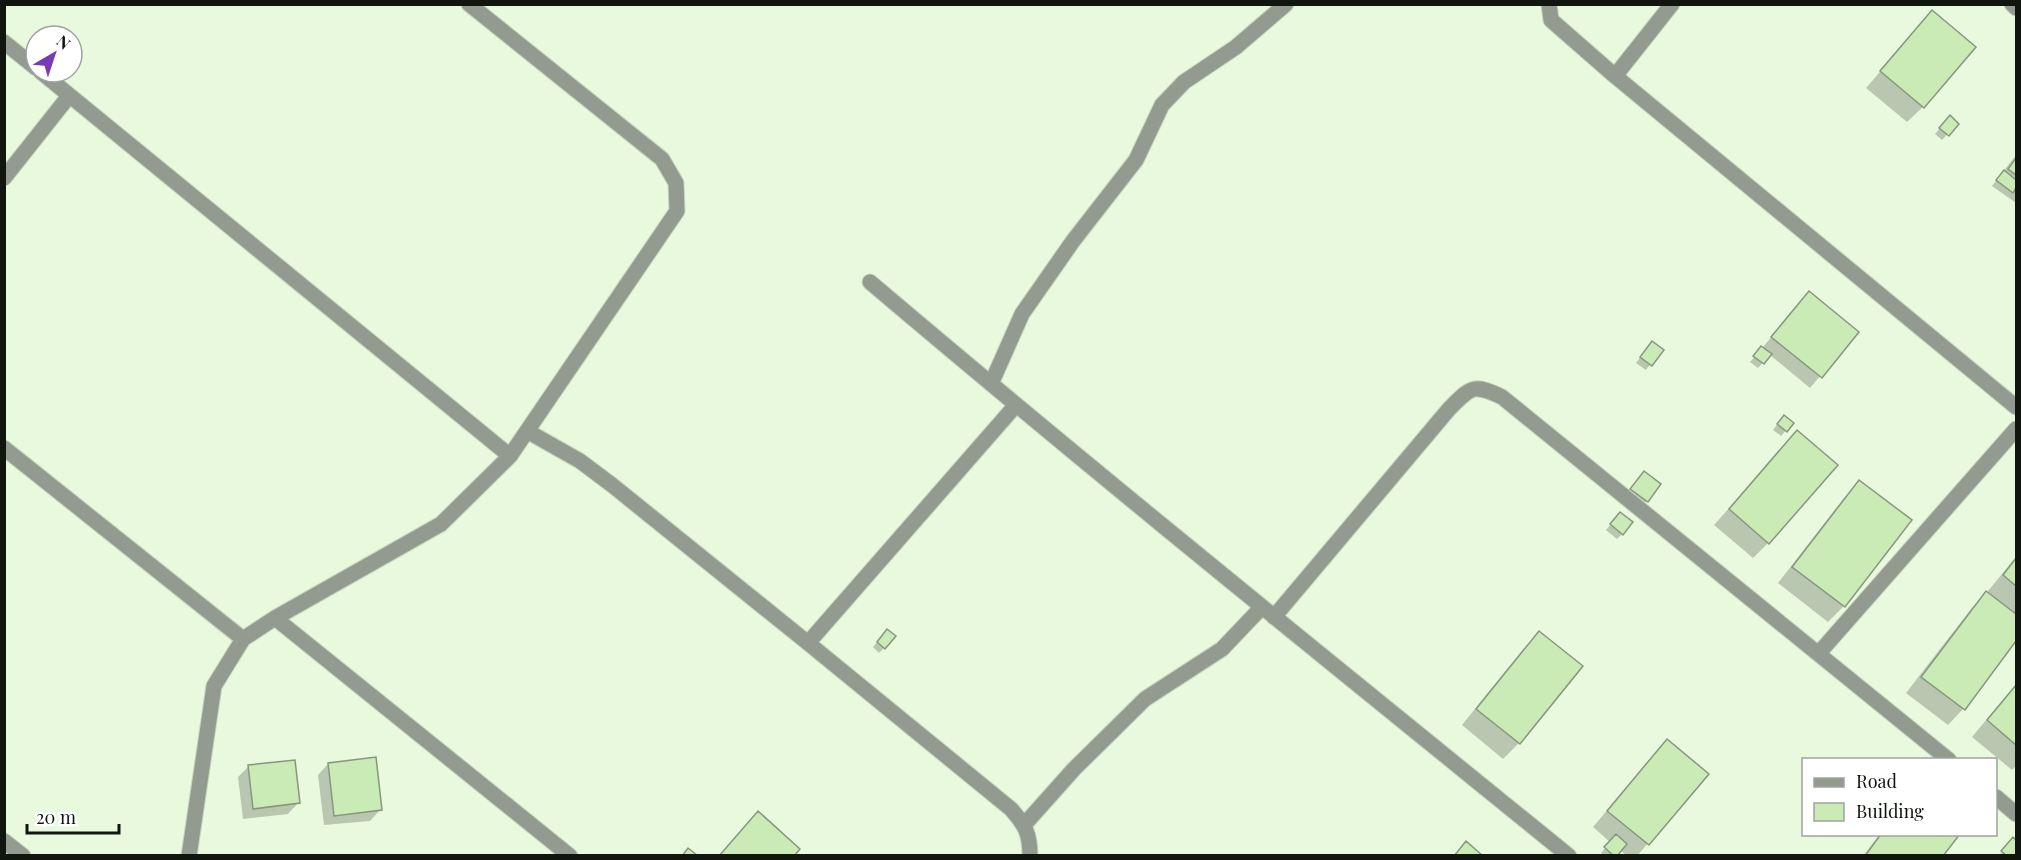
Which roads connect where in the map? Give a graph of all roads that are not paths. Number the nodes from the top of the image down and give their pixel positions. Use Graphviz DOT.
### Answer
graph roads {
  1 [pos="468,4"];
  2 [pos="1286,4"];
  3 [pos="1549,4"];
  4 [pos="1672,4"];
  5 [pos="2012,4"];
  6 [pos="2016,9"];
  7 [pos="4,42"];
  8 [pos="24,58"];
  9 [pos="1615,76"];
  10 [pos="55,84"];
  11 [pos="69,96"];
  12 [pos="4,178"];
  13 [pos="870,282"];
  14 [pos="991,384"];
  15 [pos="1016,405"];
  16 [pos="2016,407"];
  17 [pos="2016,429"];
  18 [pos="528,431"];
  19 [pos="4,448"];
  20 [pos="510,456"];
  21 [pos="1268,612"];
  22 [pos="275,618"];
  23 [pos="243,639"];
  24 [pos="808,642"];
  25 [pos="1819,653"];
  26 [pos="1948,758"];
  27 [pos="1997,799"];
  28 [pos="2016,814"];
  29 [pos="1024,825"];
  30 [pos="4,841"];
  31 [pos="23,855"];
  32 [pos="189,855"];
  33 [pos="570,855"];
  34 [pos="1030,855"];
  35 [pos="1569,855"];
  1 -- 18 [label="street"];
  2 -- 14 [label="street"];
  3 -- 9 [label="street"];
  4 -- 9 [label="street"];
  5 -- 6 [label="street"];
  7 -- 8 [label="street"];
  9 -- 16 [label="street"];
  10 -- 11 [label="street"];
  11 -- 12 [label="street"];
  11 -- 20 [label="street"];
  13 -- 14 [label="street"];
  14 -- 15 [label="street"];
  15 -- 21 [label="street"];
  15 -- 24 [label="street"];
  17 -- 25 [label="street"];
  18 -- 20 [label="street"];
  18 -- 24 [label="street"];
  19 -- 23 [label="street"];
  20 -- 22 [label="street"];
  21 -- 25 [label="street"];
  21 -- 29 [label="street"];
  21 -- 35 [label="street"];
  22 -- 23 [label="street"];
  22 -- 33 [label="street"];
  23 -- 32 [label="street"];
  24 -- 29 [label="street"];
  25 -- 26 [label="street"];
  27 -- 28 [label="street"];
  29 -- 34 [label="street"];
  30 -- 31 [label="street"];
}
